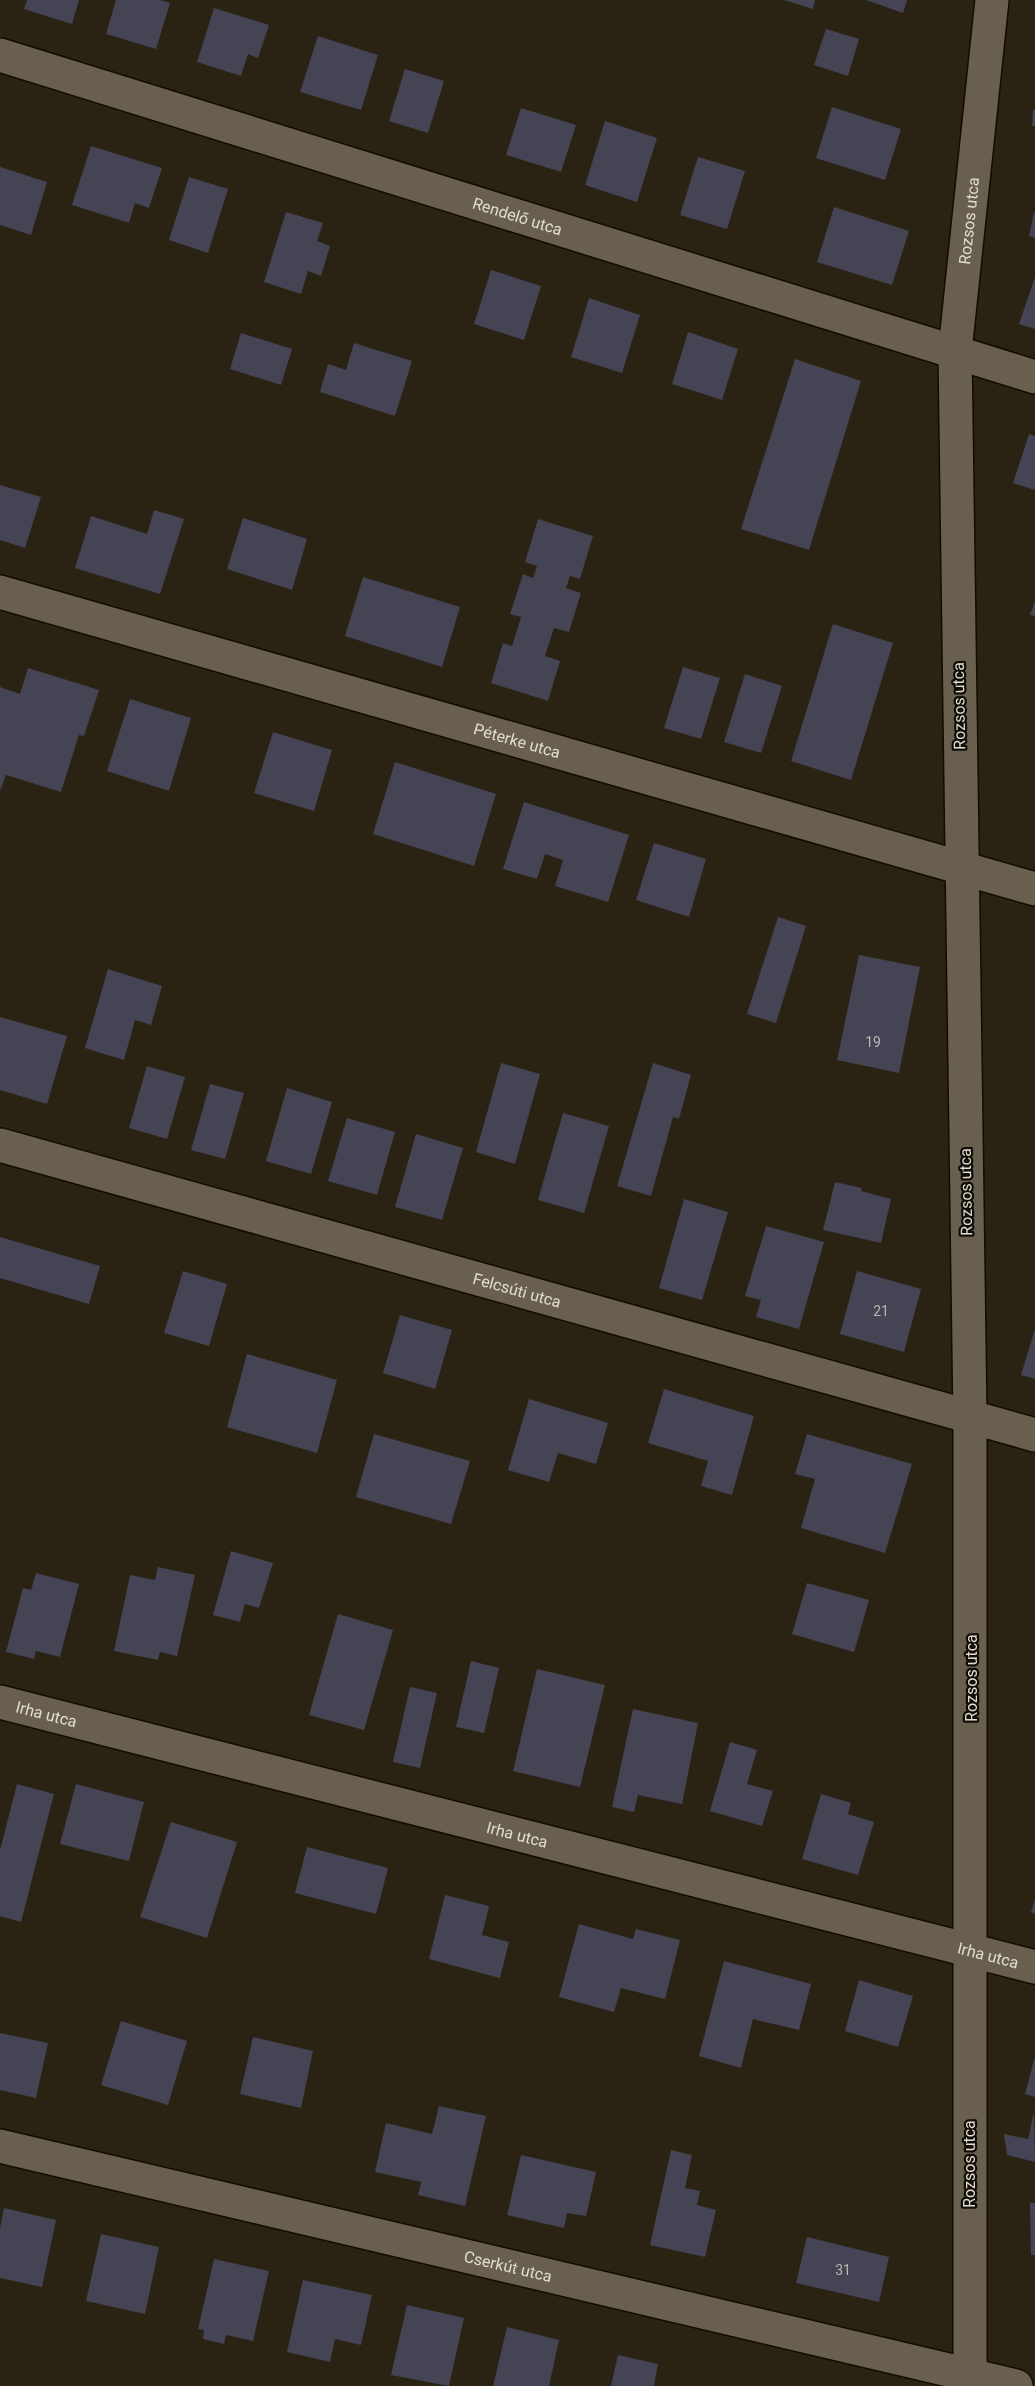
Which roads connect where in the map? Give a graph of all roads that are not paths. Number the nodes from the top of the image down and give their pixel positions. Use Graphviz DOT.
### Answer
graph roads {
  1 [pos="992,0"];
  2 [pos="0,55"];
  3 [pos="955,351"];
  4 [pos="1035,376"];
  5 [pos="0,592"];
  6 [pos="961,868"];
  7 [pos="1035,890"];
  8 [pos="0,1144"];
  9 [pos="970,1418"];
  10 [pos="1035,1435"];
  11 [pos="0,1702"];
  12 [pos="971,1951"];
  13 [pos="1035,1967"];
  14 [pos="0,2146"];
  15 [pos="970,2380"];
  16 [pos="1017,2386"];
  1 -- 3 [label="street, Rozsos utca"];
  2 -- 3 [label="street, Rendelő utca"];
  3 -- 4 [label="street, Rendelő utca"];
  3 -- 6 [label="street, Rozsos utca"];
  5 -- 6 [label="street, Péterke utca"];
  6 -- 7 [label="street, Péterke utca"];
  6 -- 9 [label="street, Rozsos utca"];
  8 -- 9 [label="street, Felcsúti utca"];
  9 -- 10 [label="street, Felcsúti utca"];
  9 -- 12 [label="street, Rozsos utca"];
  11 -- 12 [label="street, Irha utca"];
  12 -- 13 [label="street, Irha utca"];
  12 -- 15 [label="street, Rozsos utca"];
  14 -- 15 [label="street, Cserkút utca"];
  15 -- 16 [label="street, Cserkút utca"];
}
